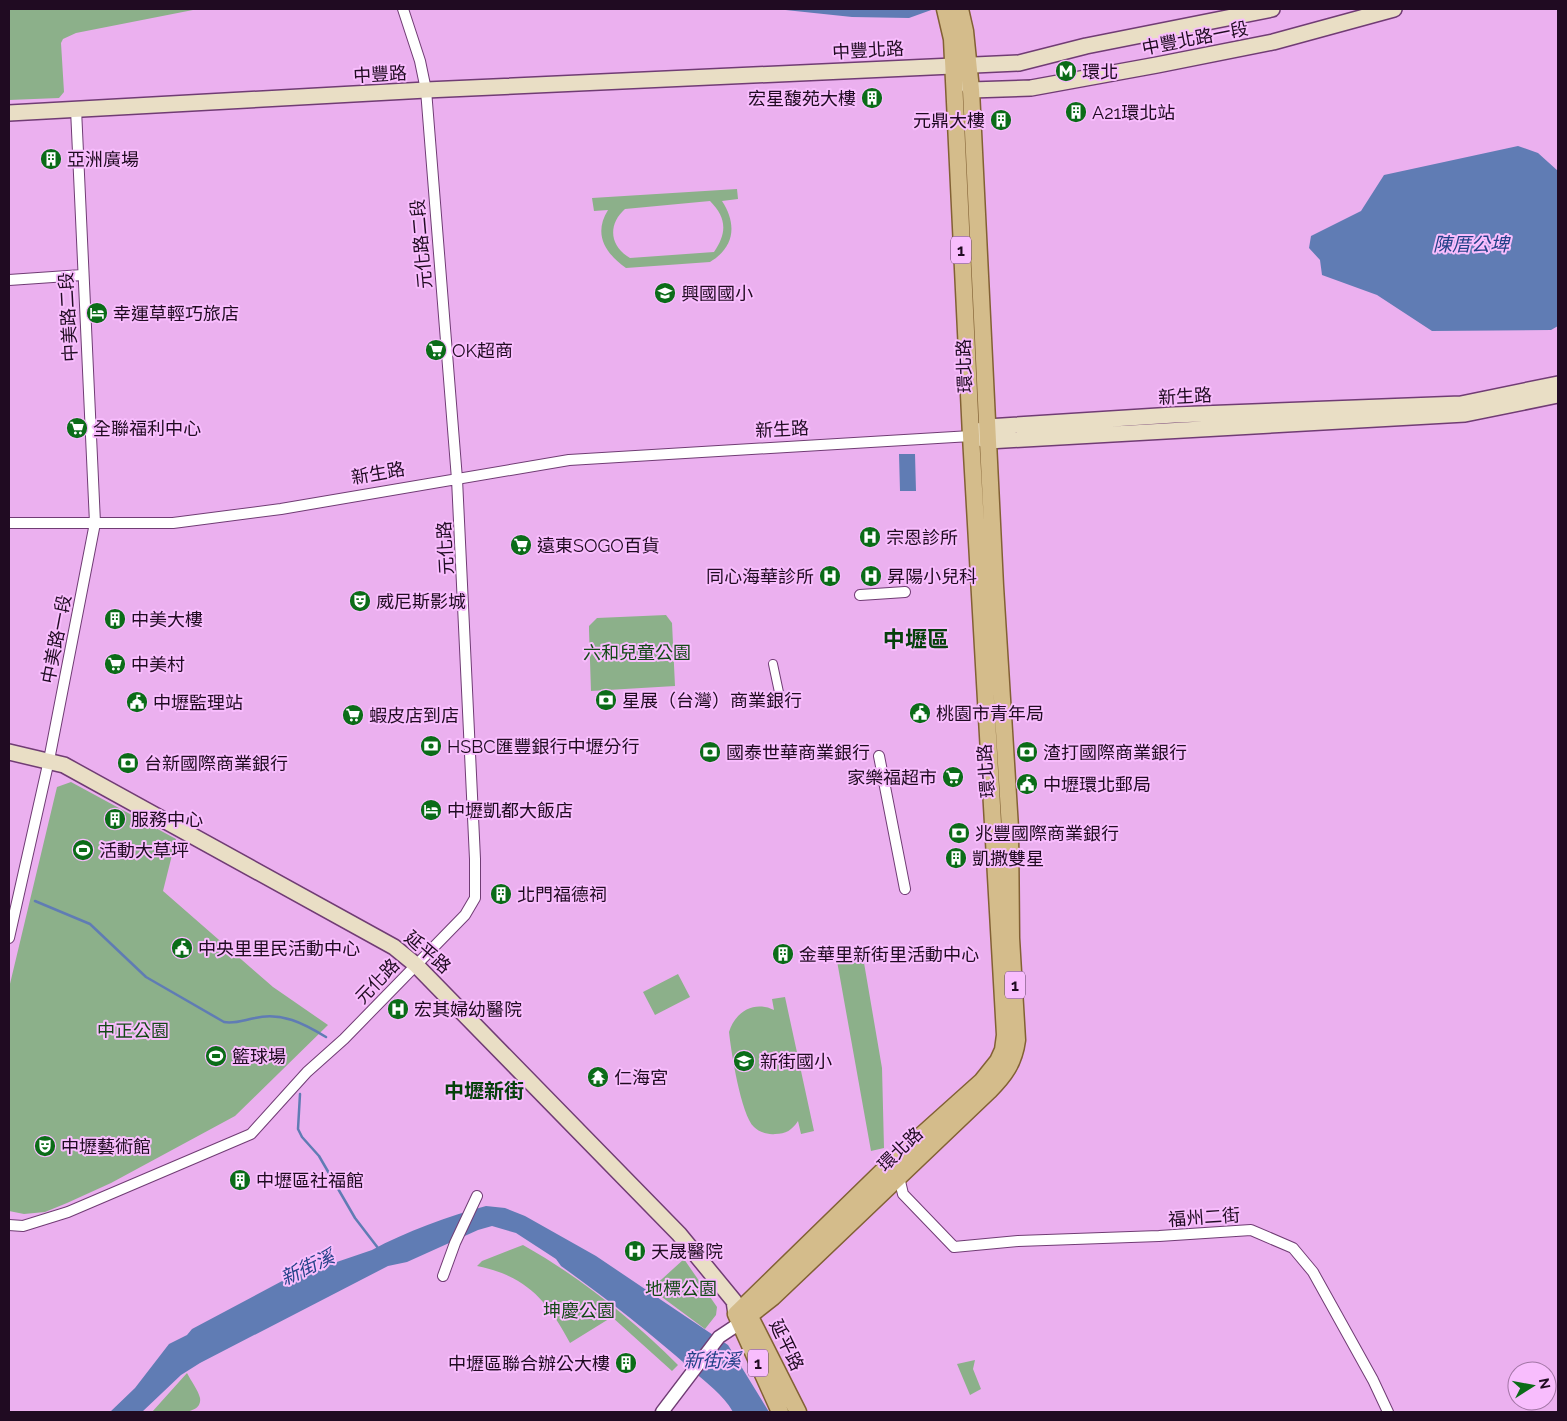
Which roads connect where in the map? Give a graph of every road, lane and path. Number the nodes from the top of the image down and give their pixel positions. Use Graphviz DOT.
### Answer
graph roads {
  1 [pos="403,9"];
  2 [pos="1272,9"];
  3 [pos="1394,9"];
  4 [pos="953,11"];
  5 [pos="961,64"];
  6 [pos="753,74"];
  7 [pos="426,90"];
  8 [pos="971,90"];
  9 [pos="76,109"];
  10 [pos="9,113"];
  11 [pos="82,275"];
  12 [pos="9,280"];
  13 [pos="1558,384"];
  14 [pos="1558,395"];
  15 [pos="987,434"];
  16 [pos="971,436"];
  17 [pos="457,479"];
  18 [pos="9,523"];
  19 [pos="95,523"];
  20 [pos="987,586"];
  21 [pos="905,592"];
  22 [pos="860,594"];
  23 [pos="773,664"];
  24 [pos="780,697"];
  25 [pos="996,744"];
  26 [pos="9,752"];
  27 [pos="879,756"];
  28 [pos="49,760"];
  29 [pos="905,889"];
  30 [pos="9,936"];
  31 [pos="416,964"];
  32 [pos="895,1160"];
  33 [pos="899,1178"];
  34 [pos="477,1196"];
  35 [pos="9,1225"];
  36 [pos="443,1276"];
  37 [pos="739,1314"];
  38 [pos="662,1412"];
  39 [pos="780,1412"];
  40 [pos="798,1412"];
  41 [pos="1388,1412"];
  1 -- 7 [label="street, 元化路二段"];
  2 -- 5 [label="main road, 中豐北路一段"];
  3 -- 8 [label="main road, 中豐北路一段"];
  4 -- 5 [label="main road, 環北路 / 1"];
  5 -- 6 [label="main road, 中豐北路"];
  5 -- 8 [label="main road, 環北路 / 1"];
  5 -- 16 [label="main road, 環北路 / 1"];
  6 -- 7 [label="main road, 中豐路"];
  7 -- 9 [label="main road, 中豐路"];
  7 -- 17 [label="street, 元化路二段"];
  8 -- 15 [label="main road, 環北路 / 1"];
  9 -- 10 [label="main road, 中豐路"];
  9 -- 11 [label="street, 中美路二段"];
  11 -- 12 [label="street"];
  11 -- 19 [label="street, 中美路二段"];
  13 -- 15 [label="main road, 新生路"];
  14 -- 15 [label="main road"];
  15 -- 16 [label="main road, 新生路"];
  15 -- 20 [label="main road, 環北路 / 1"];
  16 -- 17 [label="street, 新生路"];
  16 -- 20 [label="main road, 環北路 / 1"];
  17 -- 19 [label="street, 新生路"];
  17 -- 31 [label="street, 元化路"];
  18 -- 19 [label="street, 新生路"];
  19 -- 28 [label="street, 中美路一段"];
  20 -- 25 [label="main road, 環北路 / 1"];
  21 -- 22 [label="street"];
  23 -- 24 [label="street"];
  25 -- 32 [label="main road, 環北路 / 1"];
  25 -- 33 [label="main road, 環北路 / 1"];
  26 -- 28 [label="main road, 延平路"];
  27 -- 29 [label="street"];
  28 -- 30 [label="street, 中美路一段"];
  28 -- 31 [label="main road, 延平路"];
  31 -- 35 [label="street, 元化路"];
  31 -- 37 [label="main road, 延平路"];
  32 -- 33 [label="street"];
  32 -- 37 [label="main road, 環北路 / 1"];
  33 -- 37 [label="main road, 環北路 / 1"];
  33 -- 41 [label="street, 福州二街"];
  34 -- 36 [label="street"];
  37 -- 38 [label="street"];
  37 -- 39 [label="main road, 延平路 / 1"];
  37 -- 40 [label="main road, 延平路 / 1"];
}
